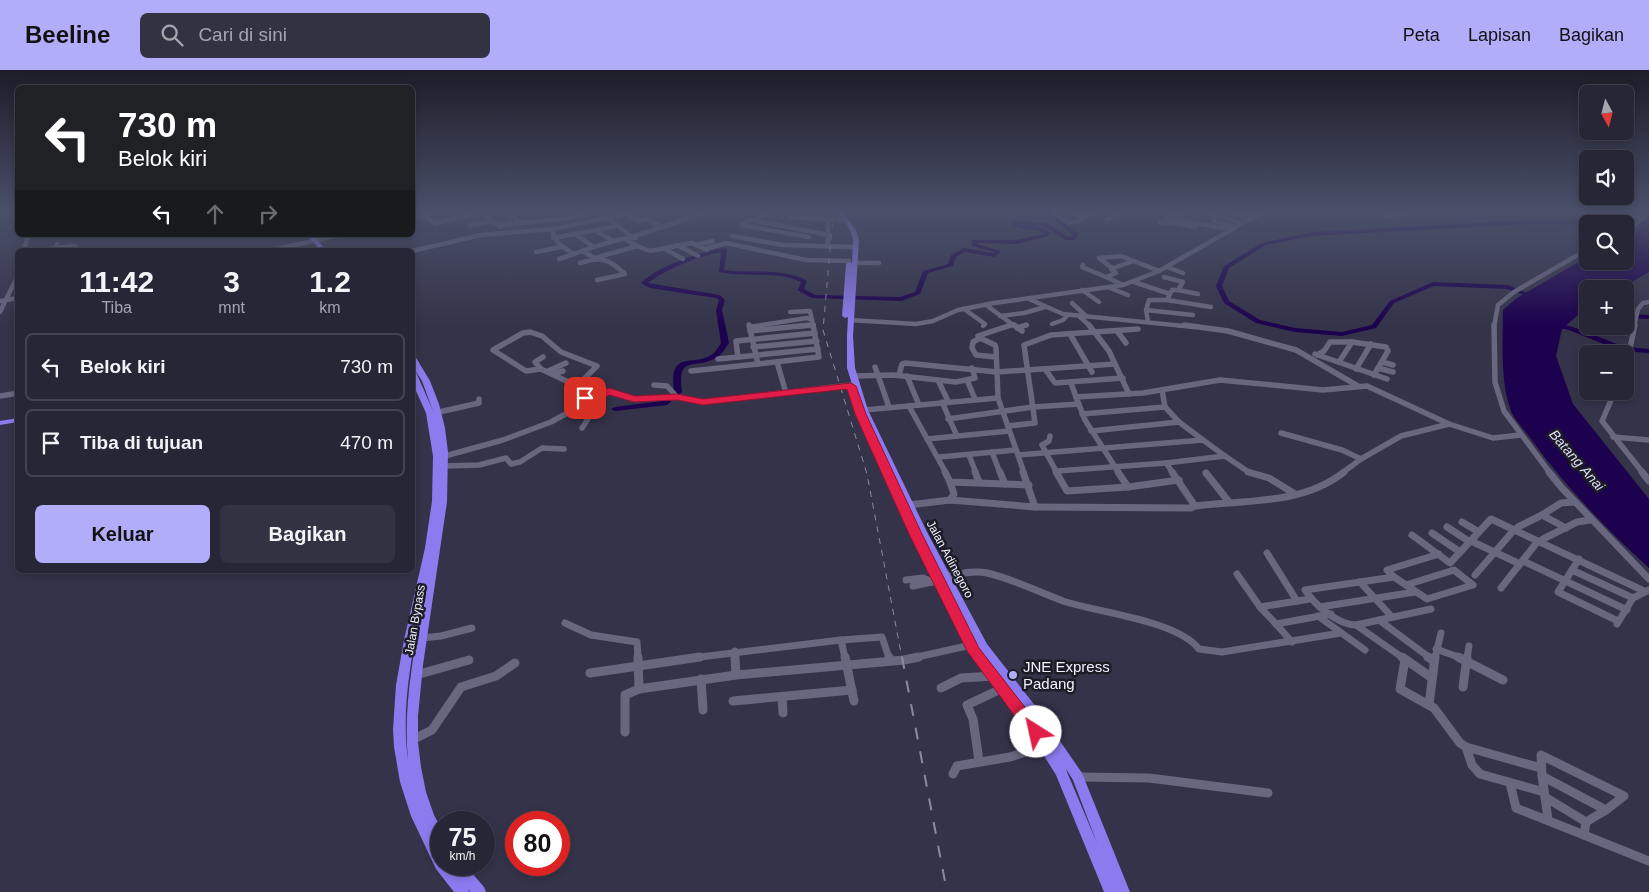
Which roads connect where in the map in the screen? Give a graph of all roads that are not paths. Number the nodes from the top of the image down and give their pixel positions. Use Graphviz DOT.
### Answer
graph roads {
  1 [pos="549,249"];
  2 [pos="565,249"];
  3 [pos="587,249"];
  4 [pos="625,249"];
  5 [pos="665,249"];
  6 [pos="686,249"];
  7 [pos="756,249"];
  8 [pos="837,249"];
  9 [pos="852,249"];
  10 [pos="854,249"];
  11 [pos="1196,249"];
  12 [pos="582,251"];
  13 [pos="536,252"];
  14 [pos="574,254"];
  15 [pos="853,255"];
  16 [pos="1579,255"];
  17 [pos="698,256"];
  18 [pos="595,258"];
  19 [pos="559,259"];
  20 [pos="683,259"];
  21 [pos="1133,261"];
  22 [pos="580,263"];
  23 [pos="879,263"];
  24 [pos="1083,265"];
  25 [pos="1167,267"];
  26 [pos="1112,268"];
  27 [pos="1160,272"];
  28 [pos="1183,273"];
  29 [pos="1106,277"];
  30 [pos="1164,278"];
  31 [pos="597,280"];
  32 [pos="15,281"];
  33 [pos="1134,282"];
  34 [pos="1123,285"];
  35 [pos="1109,288"];
  36 [pos="1082,290"];
  37 [pos="1178,290"];
  38 [pos="1170,294"];
  39 [pos="1198,294"];
  40 [pos="1128,295"];
  41 [pos="15,298"];
  42 [pos="1029,299"];
  43 [pos="6,300"];
  44 [pos="1167,300"];
  45 [pos="0,301"];
  46 [pos="1099,302"];
  47 [pos="1649,302"];
  48 [pos="848,303"];
  49 [pos="1072,303"];
  50 [pos="986,305"];
  51 [pos="1045,307"];
  52 [pos="1210,307"];
  53 [pos="964,309"];
  54 [pos="1146,310"];
  55 [pos="0,312"];
  56 [pos="790,312"];
  57 [pos="1193,314"];
  58 [pos="1068,315"];
  59 [pos="1078,315"];
  60 [pos="1086,316"];
  61 [pos="1002,318"];
  62 [pos="1117,318"];
  63 [pos="850,320"];
  64 [pos="813,322"];
  65 [pos="996,322"];
  66 [pos="1148,322"];
  67 [pos="1052,324"];
  68 [pos="1027,325"];
  69 [pos="983,326"];
  70 [pos="1017,328"];
  71 [pos="1138,329"];
  72 [pos="1126,330"];
  73 [pos="1117,331"];
  74 [pos="1096,332"];
  75 [pos="815,333"];
  76 [pos="1070,334"];
  77 [pos="847,336"];
  78 [pos="978,336"];
  79 [pos="751,339"];
  80 [pos="817,341"];
  81 [pos="1352,342"];
  82 [pos="1126,343"];
  83 [pos="1370,344"];
  84 [pos="1631,345"];
  85 [pos="753,347"];
  86 [pos="818,349"];
  87 [pos="1299,351"];
  88 [pos="1317,355"];
  89 [pos="755,356"];
  90 [pos="543,357"];
  91 [pos="738,357"];
  92 [pos="996,357"];
  93 [pos="718,359"];
  94 [pos="777,362"];
  95 [pos="1339,362"];
  96 [pos="1382,362"];
  97 [pos="415,364"];
  98 [pos="566,364"];
  99 [pos="758,364"];
  100 [pos="1115,364"];
  101 [pos="1393,365"];
  102 [pos="1088,366"];
  103 [pos="875,367"];
  104 [pos="972,368"];
  105 [pos="1378,368"];
  106 [pos="541,369"];
  107 [pos="1045,369"];
  108 [pos="1356,369"];
  109 [pos="563,370"];
  110 [pos="1026,370"];
  111 [pos="691,371"];
  112 [pos="550,372"];
  113 [pos="997,372"];
  114 [pos="1092,372"];
  115 [pos="1392,372"];
  116 [pos="877,375"];
  117 [pos="899,375"];
  118 [pos="1374,375"];
  119 [pos="907,376"];
  120 [pos="415,377"];
  121 [pos="1123,378"];
  122 [pos="938,380"];
  123 [pos="967,380"];
  124 [pos="1387,380"];
  125 [pos="852,381"];
  126 [pos="1071,383"];
  127 [pos="654,385"];
  128 [pos="577,386"];
  129 [pos="1358,386"];
  130 [pos="1162,390"];
  131 [pos="786,393"];
  132 [pos="15,394"];
  133 [pos="1129,394"];
  134 [pos="675,395"];
  135 [pos="0,396"];
  136 [pos="1076,397"];
  137 [pos="998,398"];
  138 [pos="479,399"];
  139 [pos="976,399"];
  140 [pos="588,400"];
  141 [pos="1610,400"];
  142 [pos="945,402"];
  143 [pos="1078,404"];
  144 [pos="919,405"];
  145 [pos="909,406"];
  146 [pos="576,407"];
  147 [pos="1033,407"];
  148 [pos="1166,407"];
  149 [pos="889,408"];
  150 [pos="864,410"];
  151 [pos="439,412"];
  152 [pos="1003,412"];
  153 [pos="1082,414"];
  154 [pos="15,418"];
  155 [pos="948,418"];
  156 [pos="15,419"];
  157 [pos="0,420"];
  158 [pos="1179,422"];
  159 [pos="0,424"];
  160 [pos="1449,424"];
  161 [pos="582,428"];
  162 [pos="1008,428"];
  163 [pos="1091,431"];
  164 [pos="1281,433"];
  165 [pos="1521,435"];
  166 [pos="957,436"];
  167 [pos="1050,436"];
  168 [pos="1613,437"];
  169 [pos="927,439"];
  170 [pos="1204,440"];
  171 [pos="1649,440"];
  172 [pos="564,448"];
  173 [pos="1104,448"];
  174 [pos="992,452"];
  175 [pos="1017,453"];
  176 [pos="1046,453"];
  177 [pos="969,454"];
  178 [pos="1225,456"];
  179 [pos="939,457"];
  180 [pos="1361,459"];
  181 [pos="445,461"];
  182 [pos="1166,463"];
  183 [pos="1116,466"];
  184 [pos="1056,471"];
  185 [pos="1206,473"];
  186 [pos="1179,480"];
  187 [pos="1649,481"];
  188 [pos="950,482"];
  189 [pos="979,482"];
  190 [pos="1005,484"];
  191 [pos="1029,485"];
  192 [pos="1128,487"];
  193 [pos="1295,494"];
  194 [pos="950,500"];
  195 [pos="1229,502"];
  196 [pos="1574,502"];
  197 [pos="909,504"];
  198 [pos="1195,506"];
  199 [pos="1035,507"];
  200 [pos="1542,515"];
  201 [pos="1590,520"];
  202 [pos="1462,522"];
  203 [pos="1447,527"];
  204 [pos="1516,528"];
  205 [pos="1566,528"];
  206 [pos="1432,532"];
  207 [pos="1479,532"];
  208 [pos="919,533"];
  209 [pos="1412,535"];
  210 [pos="1541,540"];
  211 [pos="1471,542"];
  212 [pos="1460,552"];
  213 [pos="1495,552"];
  214 [pos="1267,553"];
  215 [pos="1438,554"];
  216 [pos="1579,560"];
  217 [pos="1521,563"];
  218 [pos="1572,570"];
  219 [pos="1237,574"];
  220 [pos="1475,575"];
  221 [pos="1394,576"];
  222 [pos="1649,578"];
  223 [pos="938,579"];
  224 [pos="906,580"];
  225 [pos="1563,580"];
  226 [pos="1360,582"];
  227 [pos="1406,585"];
  228 [pos="913,586"];
  229 [pos="1501,588"];
  230 [pos="1646,591"];
  231 [pos="1415,592"];
  232 [pos="1633,598"];
  233 [pos="1310,599"];
  234 [pos="1375,599"];
  235 [pos="1297,601"];
  236 [pos="1260,607"];
  237 [pos="1320,607"];
  238 [pos="1431,609"];
  239 [pos="1627,610"];
  240 [pos="1331,614"];
  241 [pos="1318,616"];
  242 [pos="1392,617"];
  243 [pos="1379,620"];
  244 [pos="565,623"];
  245 [pos="1276,624"];
  246 [pos="1353,625"];
  247 [pos="472,628"];
  248 [pos="1339,632"];
  249 [pos="1441,633"];
  250 [pos="422,638"];
  251 [pos="841,640"];
  252 [pos="1292,642"];
  253 [pos="971,645"];
  254 [pos="1470,646"];
  255 [pos="1436,649"];
  256 [pos="1365,650"];
  257 [pos="734,651"];
  258 [pos="469,660"];
  259 [pos="1405,660"];
  260 [pos="1467,660"];
  261 [pos="890,661"];
  262 [pos="1434,661"];
  263 [pos="515,663"];
  264 [pos="846,663"];
  265 [pos="639,665"];
  266 [pos="590,673"];
  267 [pos="415,675"];
  268 [pos="736,675"];
  269 [pos="994,676"];
  270 [pos="1432,678"];
  271 [pos="701,679"];
  272 [pos="1503,680"];
  273 [pos="1463,686"];
  274 [pos="941,688"];
  275 [pos="1003,688"];
  276 [pos="639,689"];
  277 [pos="852,690"];
  278 [pos="782,697"];
  279 [pos="733,701"];
  280 [pos="854,701"];
  281 [pos="1429,705"];
  282 [pos="703,710"];
  283 [pos="783,713"];
  284 [pos="625,732"];
  285 [pos="412,740"];
  286 [pos="1044,746"];
  287 [pos="1466,747"];
  288 [pos="979,762"];
  289 [pos="1542,772"];
  290 [pos="953,774"];
  291 [pos="1078,777"];
  292 [pos="1510,782"];
  293 [pos="1268,793"];
  294 [pos="1545,795"];
  295 [pos="1606,810"];
  296 [pos="430,817"];
  297 [pos="1548,820"];
  298 [pos="1586,822"];
  299 [pos="1584,835"];
  300 [pos="430,846"];
  301 [pos="1649,861"];
  302 [pos="450,876"];
  303 [pos="466,876"];
  304 [pos="462,892"];
  305 [pos="480,892"];
  306 [pos="1111,892"];
  307 [pos="1124,892"];
  1 -- 13 [label="street"];
  2 -- 14 [label="street"];
  3 -- 12 [label="street"];
  4 -- 18 [label="street"];
  5 -- 20 [label="street"];
  6 -- 17 [label="street"];
  7 -- 15 [label="street"];
  8 -- 15 [label="street"];
  9 -- 15 [label="highway"];
  10 -- 15 [label="highway"];
  11 -- 25 [label="street"];
  12 -- 14 [label="street"];
  12 -- 18 [label="street"];
  14 -- 19 [label="street"];
  15 -- 23 [label="street"];
  15 -- 48 [label="highway, Jalan Adinegoro"];
  16 -- 165 [label="street"];
  18 -- 22 [label="street"];
  18 -- 31 [label="street"];
  21 -- 26 [label="street"];
  21 -- 26 [label="street"];
  21 -- 27 [label="street"];
  24 -- 29 [label="street"];
  25 -- 27 [label="street"];
  25 -- 28 [label="street"];
  26 -- 29 [label="street"];
  27 -- 33 [label="street"];
  29 -- 34 [label="street"];
  30 -- 37 [label="street"];
  32 -- 43 [label="street"];
  33 -- 34 [label="street"];
  33 -- 38 [label="street"];
  34 -- 35 [label="street"];
  35 -- 36 [label="street"];
  35 -- 40 [label="street"];
  36 -- 42 [label="street"];
  36 -- 46 [label="street"];
  37 -- 38 [label="street"];
  37 -- 39 [label="street"];
  38 -- 44 [label="street"];
  41 -- 43 [label="street"];
  42 -- 50 [label="street"];
  42 -- 51 [label="street"];
  43 -- 45 [label="street"];
  43 -- 55 [label="street"];
  44 -- 52 [label="street"];
  44 -- 54 [label="street"];
  47 -- 84 [label="street"];
  48 -- 63 [label="highway, Jalan Adinegoro"];
  48 -- 77 [label="highway, Jalan Adinegoro"];
  49 -- 60 [label="street"];
  50 -- 53 [label="street"];
  50 -- 61 [label="street"];
  51 -- 58 [label="street"];
  51 -- 61 [label="street"];
  53 -- 63 [label="street"];
  53 -- 69 [label="street"];
  54 -- 57 [label="street"];
  54 -- 66 [label="street"];
  56 -- 64 [label="street"];
  58 -- 59 [label="street"];
  58 -- 67 [label="street"];
  59 -- 60 [label="street"];
  59 -- 74 [label="street"];
  60 -- 62 [label="street"];
  61 -- 65 [label="street"];
  61 -- 70 [label="street"];
  62 -- 66 [label="street"];
  62 -- 72 [label="street"];
  63 -- 77 [label="highway, Jalan Adinegoro"];
  64 -- 75 [label="street"];
  64 -- 79 [label="street"];
  66 -- 87 [label="street"];
  68 -- 70 [label="street"];
  70 -- 78 [label="street"];
  71 -- 72 [label="street"];
  72 -- 73 [label="street"];
  73 -- 74 [label="street"];
  73 -- 82 [label="street"];
  74 -- 76 [label="street"];
  74 -- 100 [label="street"];
  75 -- 79 [label="street"];
  75 -- 80 [label="street"];
  76 -- 102 [label="street"];
  76 -- 110 [label="street"];
  77 -- 125 [label="highway, Jalan Adinegoro"];
  79 -- 85 [label="street"];
  79 -- 91 [label="street"];
  80 -- 85 [label="street"];
  80 -- 86 [label="street"];
  81 -- 83 [label="street"];
  81 -- 88 [label="street"];
  81 -- 95 [label="street"];
  83 -- 96 [label="street"];
  83 -- 108 [label="street"];
  85 -- 89 [label="street"];
  86 -- 89 [label="street"];
  86 -- 94 [label="street"];
  87 -- 88 [label="street"];
  87 -- 129 [label="street"];
  88 -- 95 [label="street"];
  89 -- 91 [label="street"];
  89 -- 99 [label="street"];
  90 -- 106 [label="street"];
  91 -- 93 [label="street"];
  92 -- 92 [label="street"];
  92 -- 113 [label="street"];
  94 -- 99 [label="street"];
  94 -- 131 [label="street"];
  95 -- 108 [label="street"];
  96 -- 101 [label="street"];
  96 -- 105 [label="street"];
  97 -- 151 [label="highway, Jalan Bypass"];
  98 -- 112 [label="street"];
  99 -- 111 [label="street"];
  100 -- 102 [label="street"];
  100 -- 121 [label="street"];
  102 -- 107 [label="street"];
  102 -- 114 [label="street"];
  103 -- 116 [label="street"];
  104 -- 113 [label="street"];
  104 -- 117 [label="street"];
  104 -- 123 [label="street"];
  105 -- 115 [label="street"];
  105 -- 118 [label="street"];
  106 -- 112 [label="street"];
  106 -- 128 [label="street"];
  107 -- 110 [label="street"];
  107 -- 126 [label="street"];
  108 -- 118 [label="street"];
  109 -- 112 [label="street"];
  110 -- 113 [label="street"];
  110 -- 147 [label="street"];
  112 -- 128 [label="street"];
  113 -- 137 [label="street"];
  116 -- 117 [label="street"];
  116 -- 125 [label="street"];
  116 -- 149 [label="street"];
  117 -- 119 [label="street"];
  118 -- 124 [label="street"];
  119 -- 122 [label="street"];
  119 -- 144 [label="street"];
  120 -- 300 [label="highway, Jalan Bypass"];
  121 -- 126 [label="street"];
  121 -- 133 [label="street"];
  122 -- 123 [label="street"];
  122 -- 142 [label="street"];
  123 -- 139 [label="street"];
  125 -- 131 [label="street"];
  125 -- 150 [label="highway, Jalan Adinegoro"];
  125 -- 208 [label="highway, Jalan Adinegoro"];
  126 -- 136 [label="street"];
  127 -- 134 [label="street"];
  128 -- 140 [label="street"];
  129 -- 130 [label="street"];
  129 -- 160 [label="street"];
  130 -- 133 [label="street"];
  130 -- 148 [label="street"];
  131 -- 134 [label="street"];
  132 -- 135 [label="street"];
  133 -- 136 [label="street"];
  134 -- 140 [label="street"];
  136 -- 143 [label="street"];
  137 -- 139 [label="street"];
  137 -- 152 [label="street"];
  138 -- 151 [label="street"];
  139 -- 142 [label="street"];
  140 -- 146 [label="street"];
  141 -- 168 [label="street"];
  142 -- 144 [label="street"];
  142 -- 155 [label="street"];
  143 -- 147 [label="street"];
  143 -- 153 [label="street"];
  144 -- 145 [label="street"];
  145 -- 149 [label="street"];
  145 -- 169 [label="street"];
  146 -- 161 [label="street"];
  146 -- 181 [label="street"];
  147 -- 152 [label="street"];
  147 -- 162 [label="street"];
  148 -- 153 [label="street"];
  148 -- 158 [label="street"];
  149 -- 150 [label="street"];
  150 -- 197 [label="highway, Jalan Adinegoro"];
  151 -- 181 [label="highway, Jalan Bypass"];
  152 -- 155 [label="street"];
  152 -- 162 [label="street"];
  153 -- 163 [label="street"];
  154 -- 157 [label="highway"];
  155 -- 166 [label="street"];
  156 -- 159 [label="highway"];
  158 -- 163 [label="street"];
  158 -- 170 [label="street"];
  160 -- 165 [label="street"];
  160 -- 180 [label="street"];
  162 -- 166 [label="street"];
  162 -- 175 [label="street"];
  163 -- 173 [label="street"];
  164 -- 180 [label="street"];
  165 -- 196 [label="street"];
  166 -- 169 [label="street"];
  167 -- 176 [label="street"];
  168 -- 171 [label="street"];
  168 -- 187 [label="street"];
  169 -- 179 [label="street"];
  170 -- 173 [label="street"];
  170 -- 178 [label="street"];
  172 -- 181 [label="street"];
  173 -- 176 [label="street"];
  173 -- 183 [label="street"];
  174 -- 175 [label="street"];
  174 -- 177 [label="street"];
  174 -- 190 [label="street"];
  175 -- 176 [label="street"];
  175 -- 191 [label="street"];
  176 -- 184 [label="street"];
  177 -- 179 [label="street"];
  177 -- 189 [label="street"];
  178 -- 182 [label="street"];
  178 -- 193 [label="street"];
  179 -- 188 [label="street"];
  180 -- 193 [label="street"];
  181 -- 250 [label="highway, Jalan Bypass"];
  182 -- 183 [label="street"];
  182 -- 186 [label="street"];
  183 -- 184 [label="street"];
  183 -- 192 [label="street"];
  184 -- 192 [label="street"];
  185 -- 195 [label="street"];
  186 -- 192 [label="street"];
  186 -- 198 [label="street"];
  188 -- 189 [label="street"];
  188 -- 194 [label="street"];
  189 -- 190 [label="street"];
  190 -- 191 [label="street"];
  191 -- 199 [label="street"];
  193 -- 195 [label="street"];
  194 -- 197 [label="street"];
  194 -- 199 [label="street"];
  195 -- 198 [label="street"];
  196 -- 200 [label="street"];
  196 -- 201 [label="street"];
  197 -- 208 [label="highway, Jalan Adinegoro"];
  198 -- 199 [label="street"];
  200 -- 204 [label="street"];
  200 -- 205 [label="street"];
  201 -- 205 [label="street"];
  201 -- 222 [label="street"];
  202 -- 207 [label="street"];
  203 -- 211 [label="street"];
  204 -- 207 [label="street"];
  204 -- 210 [label="street"];
  204 -- 213 [label="street"];
  205 -- 210 [label="street"];
  206 -- 212 [label="street"];
  207 -- 211 [label="street"];
  208 -- 223 [label="highway, Jalan Adinegoro"];
  209 -- 215 [label="street"];
  210 -- 216 [label="street"];
  210 -- 217 [label="street"];
  211 -- 212 [label="street"];
  211 -- 213 [label="street"];
  212 -- 215 [label="street"];
  213 -- 217 [label="street"];
  213 -- 220 [label="street"];
  214 -- 235 [label="street"];
  215 -- 221 [label="street"];
  216 -- 218 [label="street"];
  216 -- 230 [label="street"];
  217 -- 225 [label="street"];
  217 -- 229 [label="street"];
  218 -- 225 [label="street"];
  218 -- 232 [label="street"];
  219 -- 236 [label="street"];
  221 -- 226 [label="street"];
  221 -- 227 [label="street"];
  223 -- 224 [label="street"];
  223 -- 228 [label="street"];
  223 -- 252 [label="street"];
  223 -- 253 [label="highway, Jalan Adinegoro"];
  223 -- 291 [label="highway, Jalan Adinegoro"];
  225 -- 239 [label="street"];
  225 -- 239 [label="street"];
  226 -- 233 [label="street"];
  226 -- 234 [label="street"];
  227 -- 231 [label="street"];
  227 -- 231 [label="street"];
  230 -- 232 [label="street"];
  231 -- 234 [label="street"];
  232 -- 239 [label="street"];
  233 -- 235 [label="street"];
  233 -- 237 [label="street"];
  234 -- 237 [label="street"];
  234 -- 242 [label="street"];
  235 -- 236 [label="street"];
  236 -- 245 [label="street"];
  237 -- 240 [label="street"];
  238 -- 242 [label="street"];
  240 -- 241 [label="street"];
  240 -- 246 [label="street"];
  241 -- 245 [label="street"];
  241 -- 248 [label="street"];
  242 -- 243 [label="street"];
  243 -- 246 [label="street"];
  243 -- 262 [label="street"];
  244 -- 265 [label="street"];
  245 -- 252 [label="street"];
  246 -- 248 [label="street"];
  246 -- 259 [label="street"];
  247 -- 250 [label="street"];
  248 -- 252 [label="street"];
  248 -- 256 [label="street"];
  249 -- 255 [label="street"];
  250 -- 267 [label="highway, Jalan Bypass"];
  251 -- 257 [label="street"];
  251 -- 261 [label="street"];
  251 -- 264 [label="street"];
  253 -- 261 [label="street"];
  253 -- 269 [label="highway, Jalan Adinegoro"];
  254 -- 260 [label="street"];
  255 -- 260 [label="street"];
  255 -- 262 [label="street"];
  257 -- 265 [label="street"];
  257 -- 268 [label="street"];
  258 -- 267 [label="street"];
  259 -- 270 [label="street"];
  259 -- 281 [label="street"];
  260 -- 272 [label="street"];
  260 -- 273 [label="street"];
  261 -- 264 [label="street"];
  262 -- 270 [label="street"];
  263 -- 285 [label="street"];
  264 -- 268 [label="street"];
  264 -- 277 [label="street"];
  265 -- 266 [label="street"];
  265 -- 276 [label="street"];
  267 -- 285 [label="highway, Jalan Bypass"];
  268 -- 271 [label="street"];
  269 -- 274 [label="street"];
  269 -- 275 [label="highway, Jalan Adinegoro"];
  270 -- 281 [label="street"];
  271 -- 276 [label="street"];
  271 -- 282 [label="street"];
  275 -- 286 [label="highway, Jalan Adinegoro"];
  275 -- 288 [label="street"];
  276 -- 284 [label="street"];
  277 -- 278 [label="street"];
  277 -- 280 [label="street"];
  278 -- 279 [label="street"];
  278 -- 283 [label="street"];
  281 -- 287 [label="street"];
  285 -- 296 [label="highway, Jalan Bypass"];
  286 -- 288 [label="street"];
  286 -- 306 [label="highway, Jalan Adinegoro"];
  287 -- 289 [label="street"];
  287 -- 292 [label="street"];
  288 -- 290 [label="street"];
  289 -- 294 [label="street"];
  289 -- 295 [label="street"];
  289 -- 295 [label="street"];
  291 -- 293 [label="street"];
  291 -- 307 [label="highway, Jalan Adinegoro"];
  292 -- 294 [label="street"];
  292 -- 297 [label="street"];
  294 -- 297 [label="street"];
  294 -- 298 [label="street"];
  295 -- 298 [label="street"];
  297 -- 299 [label="street"];
  298 -- 299 [label="street"];
  299 -- 301 [label="street"];
  302 -- 304 [label="highway, Jalan Bypass"];
  303 -- 305 [label="highway"];
}
